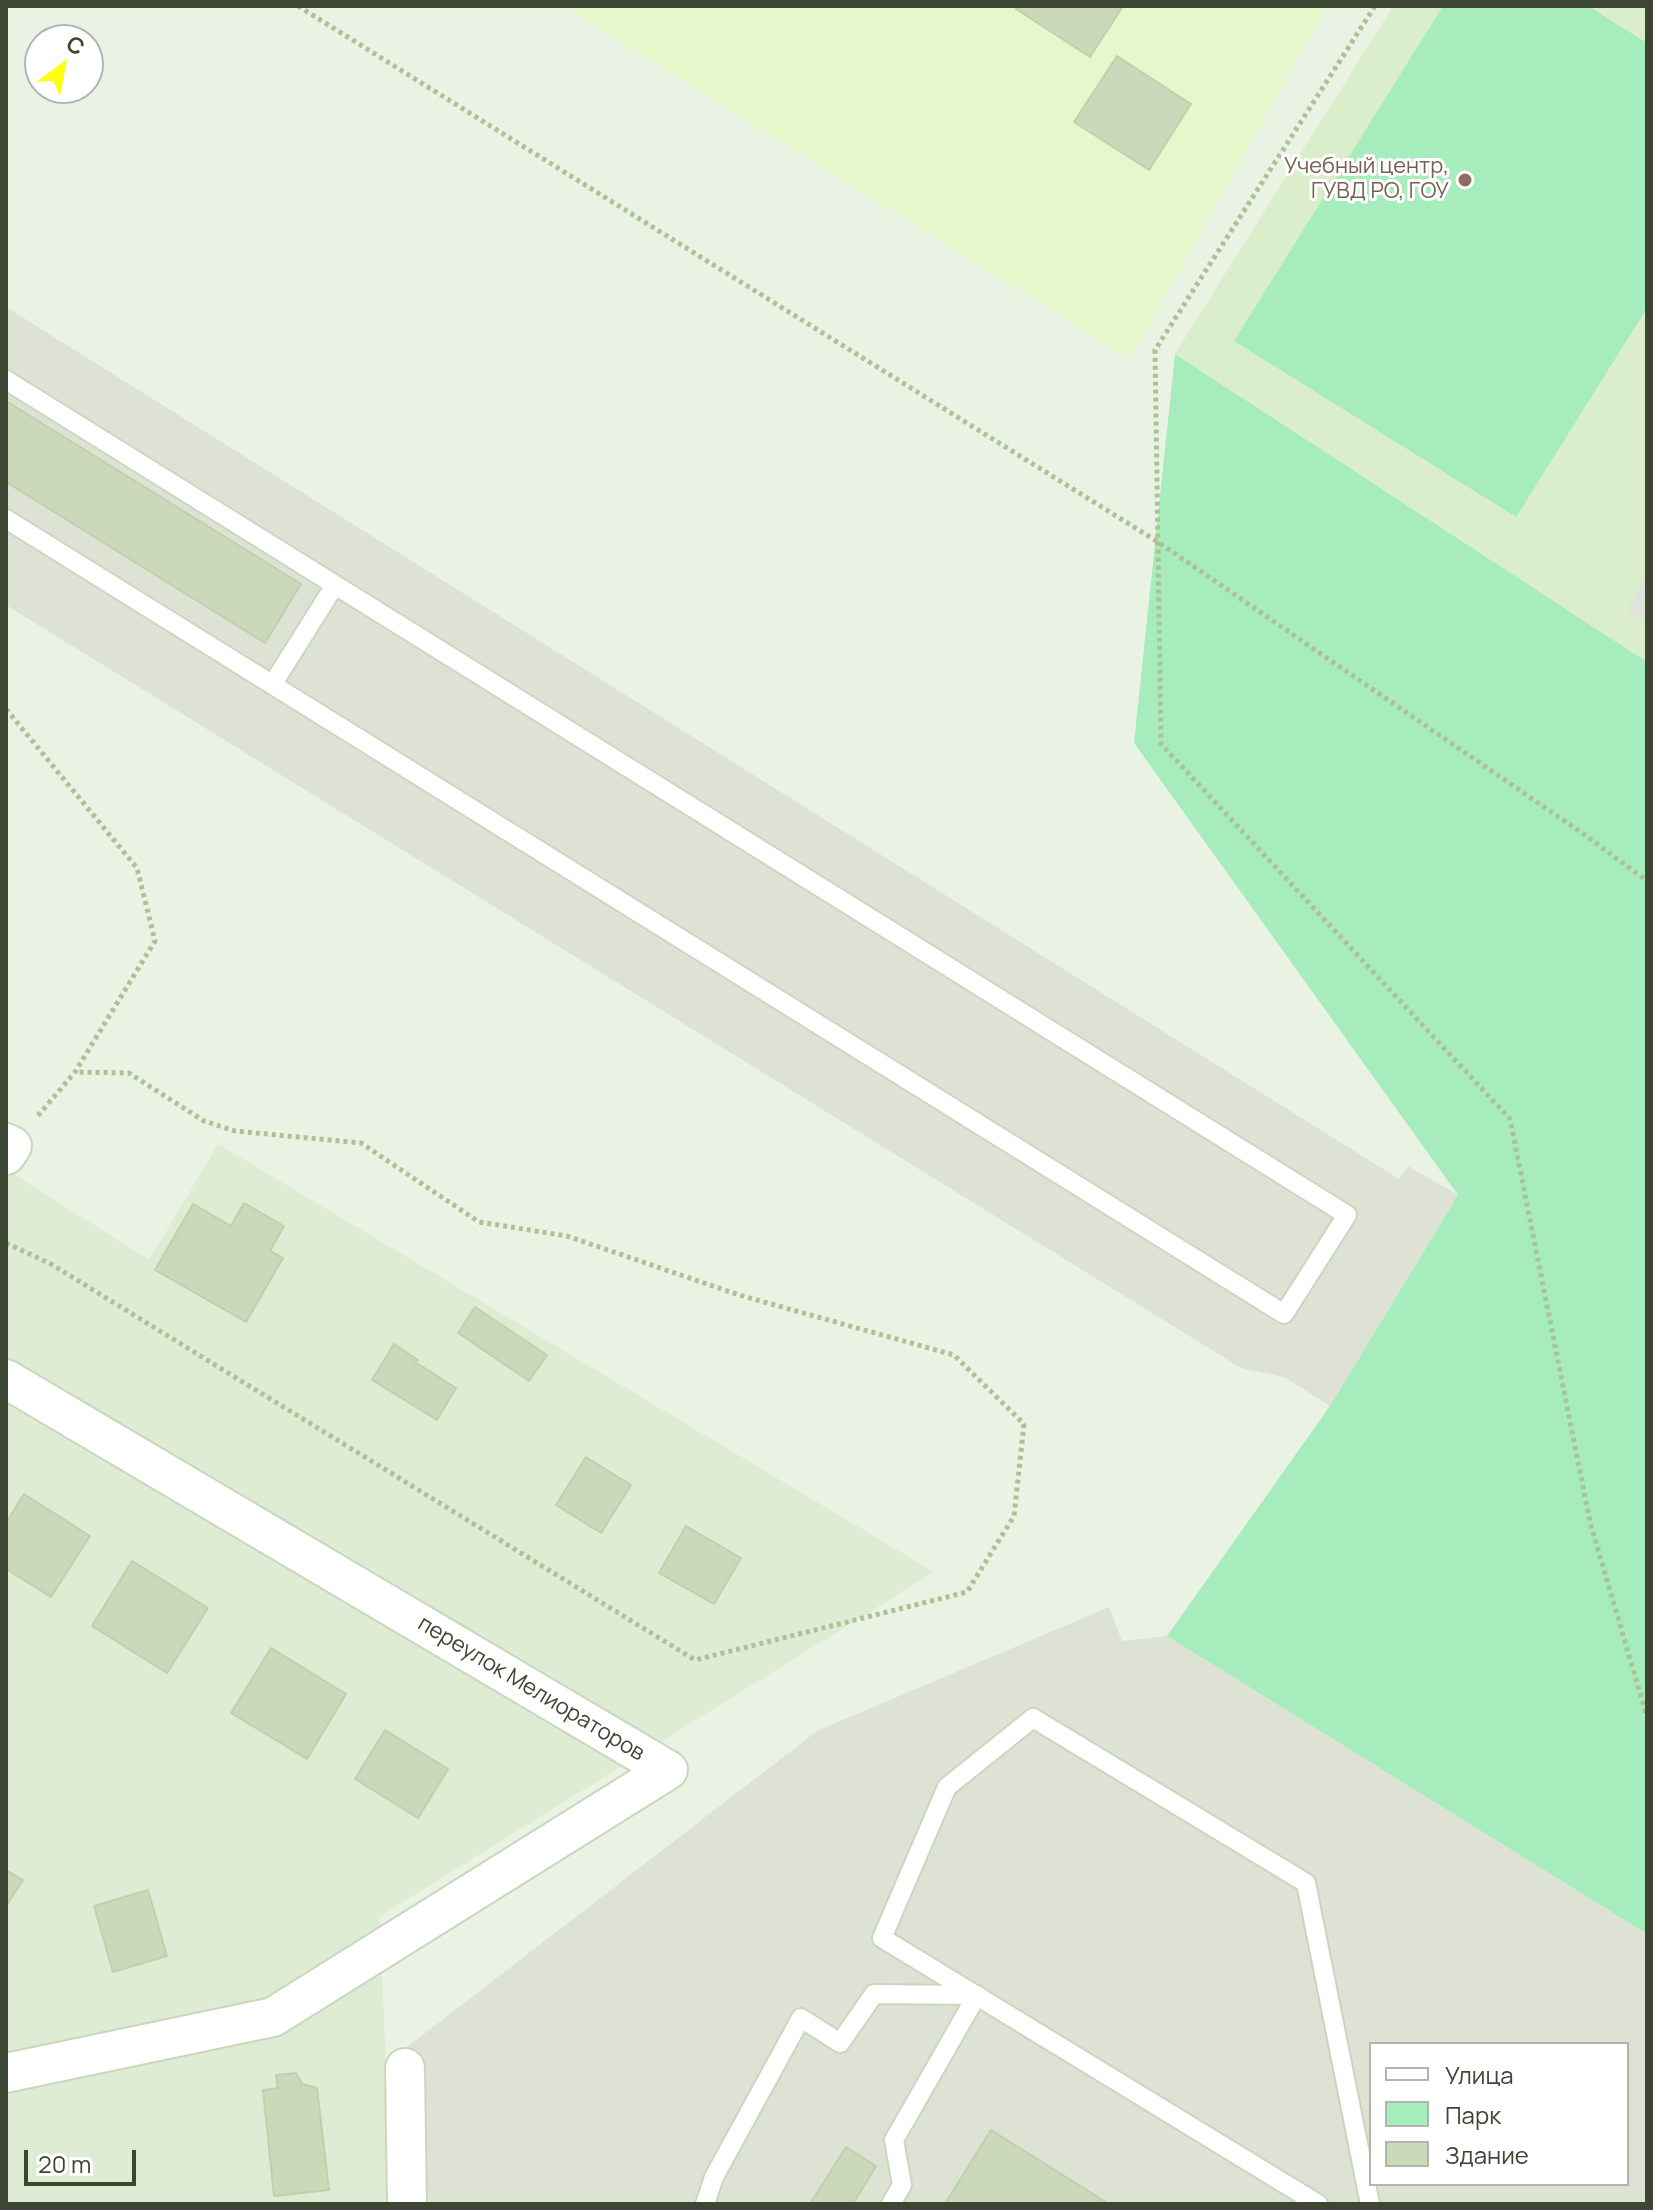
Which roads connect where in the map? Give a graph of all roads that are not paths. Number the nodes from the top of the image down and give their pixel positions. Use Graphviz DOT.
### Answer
graph roads {
  1 [pos="6,380"];
  2 [pos="6,519"];
  3 [pos="335,585"];
  4 [pos="272,685"];
  5 [pos="6,1379"];
  6 [pos="977,1995"];
  7 [pos="405,2068"];
  8 [pos="6,2073"];
  9 [pos="407,2204"];
  10 [pos="705,2204"];
  11 [pos="891,2204"];
  12 [pos="1318,2204"];
  13 [pos="1370,2204"];
  1 -- 3 [label="lane"];
  2 -- 4 [label="lane"];
  3 -- 4 [label="lane"];
  3 -- 4 [label="lane"];
  5 -- 8 [label="street, переулок Мелиораторов"];
  6 -- 10 [label="lane"];
  6 -- 11 [label="lane"];
  6 -- 12 [label="lane"];
  6 -- 13 [label="lane"];
  7 -- 9 [label="street"];
}
